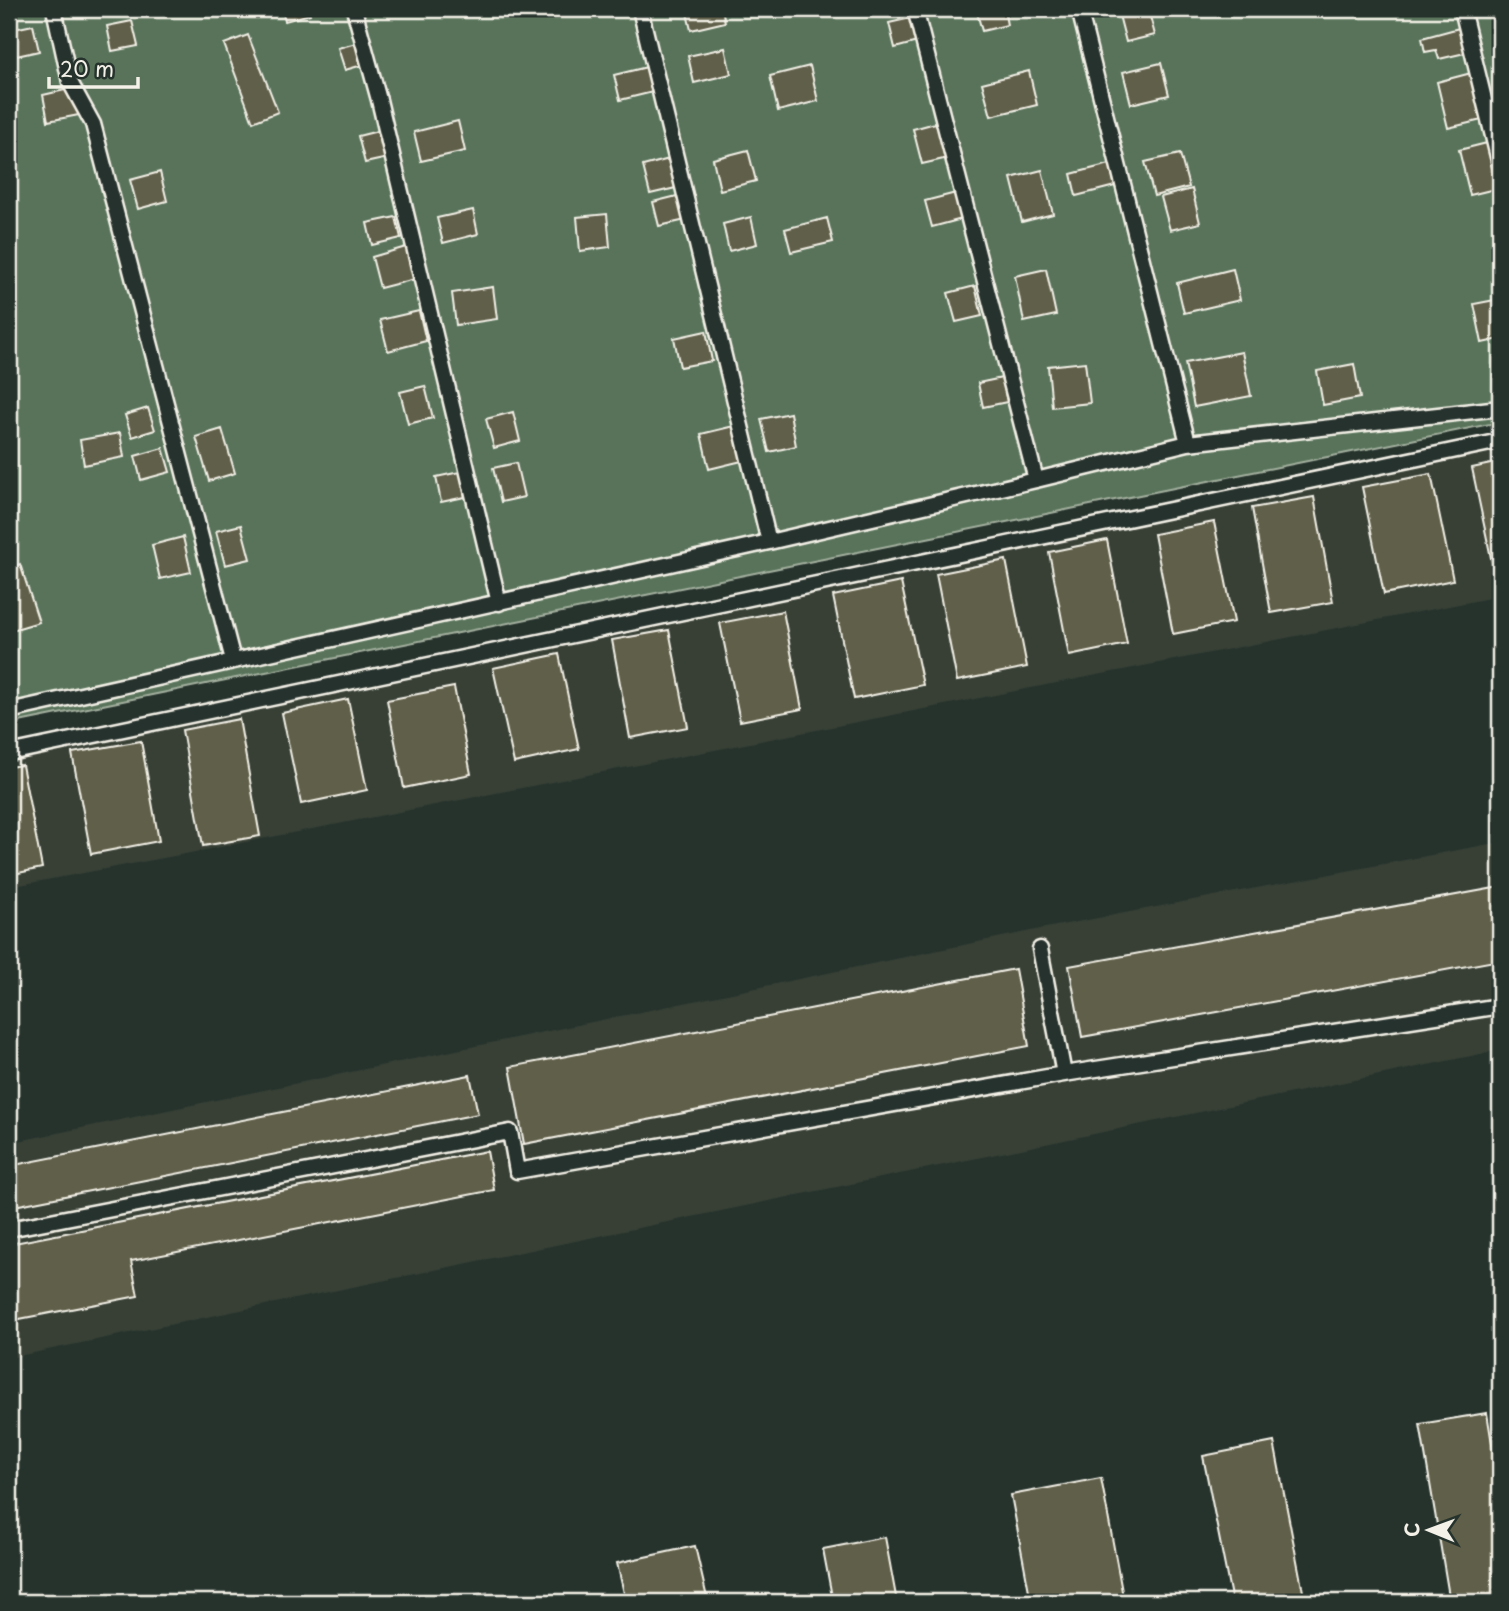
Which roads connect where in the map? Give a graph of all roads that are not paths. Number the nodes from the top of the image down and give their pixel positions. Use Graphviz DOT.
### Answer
graph roads {
  1 [pos="54,9"];
  2 [pos="354,9"];
  3 [pos="640,9"];
  4 [pos="915,9"];
  5 [pos="1079,9"];
  6 [pos="1462,9"];
  7 [pos="1500,165"];
  8 [pos="1500,408"];
  9 [pos="1500,441"];
  10 [pos="1188,443"];
  11 [pos="1036,480"];
  12 [pos="769,542"];
  13 [pos="499,603"];
  14 [pos="233,660"];
  15 [pos="9,711"];
  16 [pos="9,752"];
  17 [pos="1040,949"];
  18 [pos="1500,1006"];
  19 [pos="1064,1074"];
  20 [pos="9,1228"];
  1 -- 14 [label="lane"];
  2 -- 13 [label="lane"];
  3 -- 12 [label="lane"];
  4 -- 11 [label="lane"];
  5 -- 10 [label="lane"];
  6 -- 7 [label="lane"];
  8 -- 10 [label="lane"];
  9 -- 16 [label="lane"];
  10 -- 11 [label="lane"];
  11 -- 12 [label="lane"];
  12 -- 13 [label="lane"];
  13 -- 14 [label="lane"];
  14 -- 15 [label="lane"];
  17 -- 19 [label="lane"];
  18 -- 19 [label="lane"];
  19 -- 20 [label="lane"];
}
